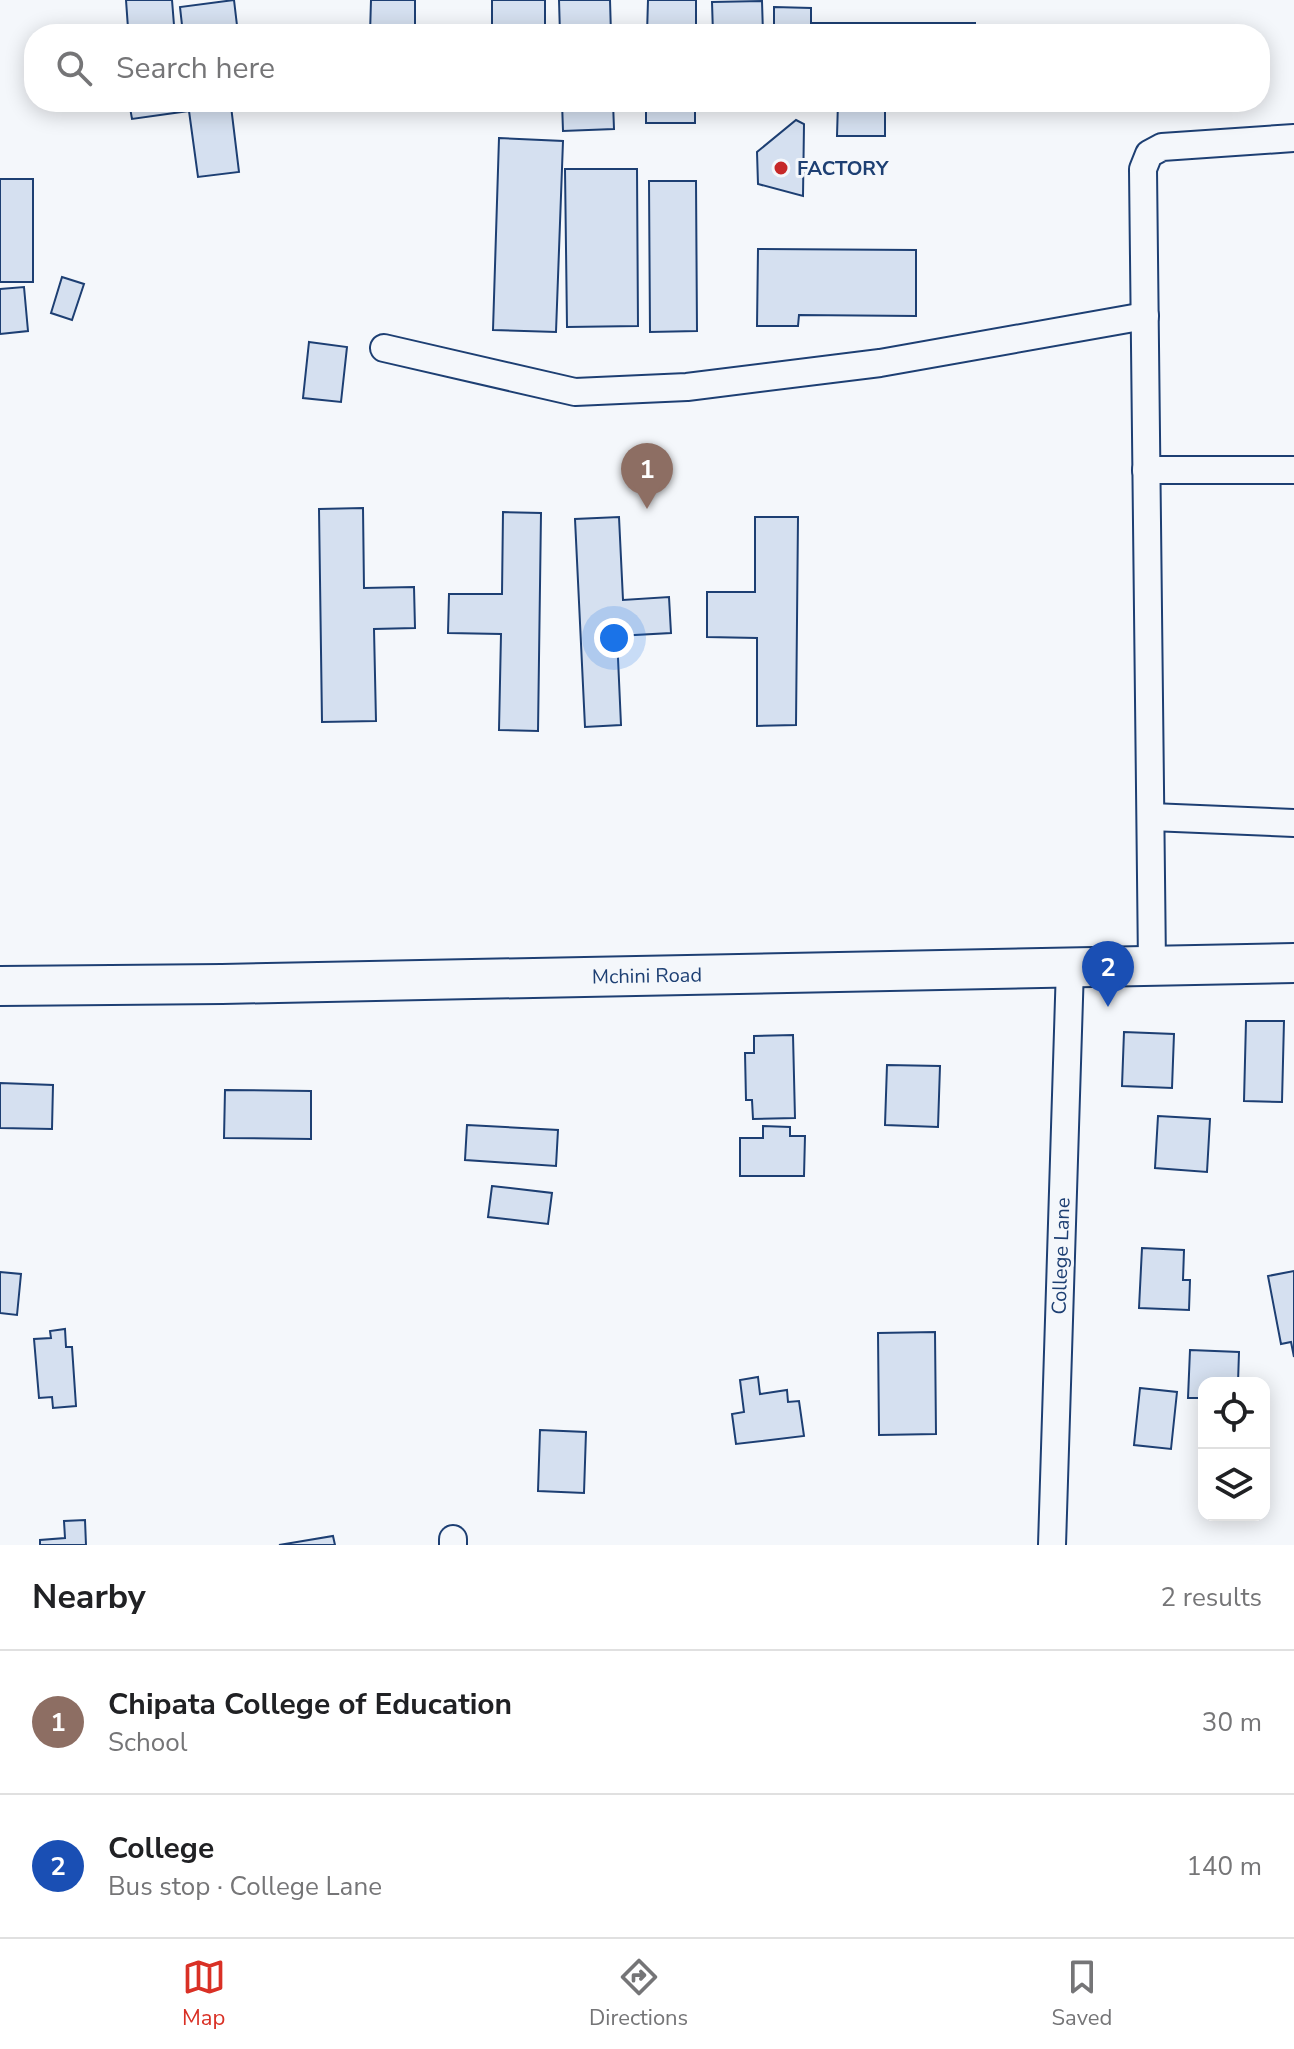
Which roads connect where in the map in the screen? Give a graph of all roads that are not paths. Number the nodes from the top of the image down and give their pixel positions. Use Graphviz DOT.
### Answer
graph roads {
  1 [pos="1294,138"];
  2 [pos="1145,316"];
  3 [pos="384,348"];
  4 [pos="1146,470"];
  5 [pos="1294,470"];
  6 [pos="1151,817"];
  7 [pos="1294,823"];
  8 [pos="1294,963"];
  9 [pos="1152,965"];
  10 [pos="1070,967"];
  11 [pos="0,986"];
  12 [pos="1052,1545"];
  1 -- 2 [label="street"];
  2 -- 3 [label="street"];
  2 -- 4 [label="street"];
  4 -- 5 [label="street"];
  4 -- 6 [label="street"];
  6 -- 7 [label="street"];
  6 -- 9 [label="street"];
  8 -- 9 [label="street, Mchini Road"];
  9 -- 10 [label="street, Mchini Road"];
  10 -- 11 [label="street, Mchini Road"];
  10 -- 12 [label="street, College Lane"];
}
